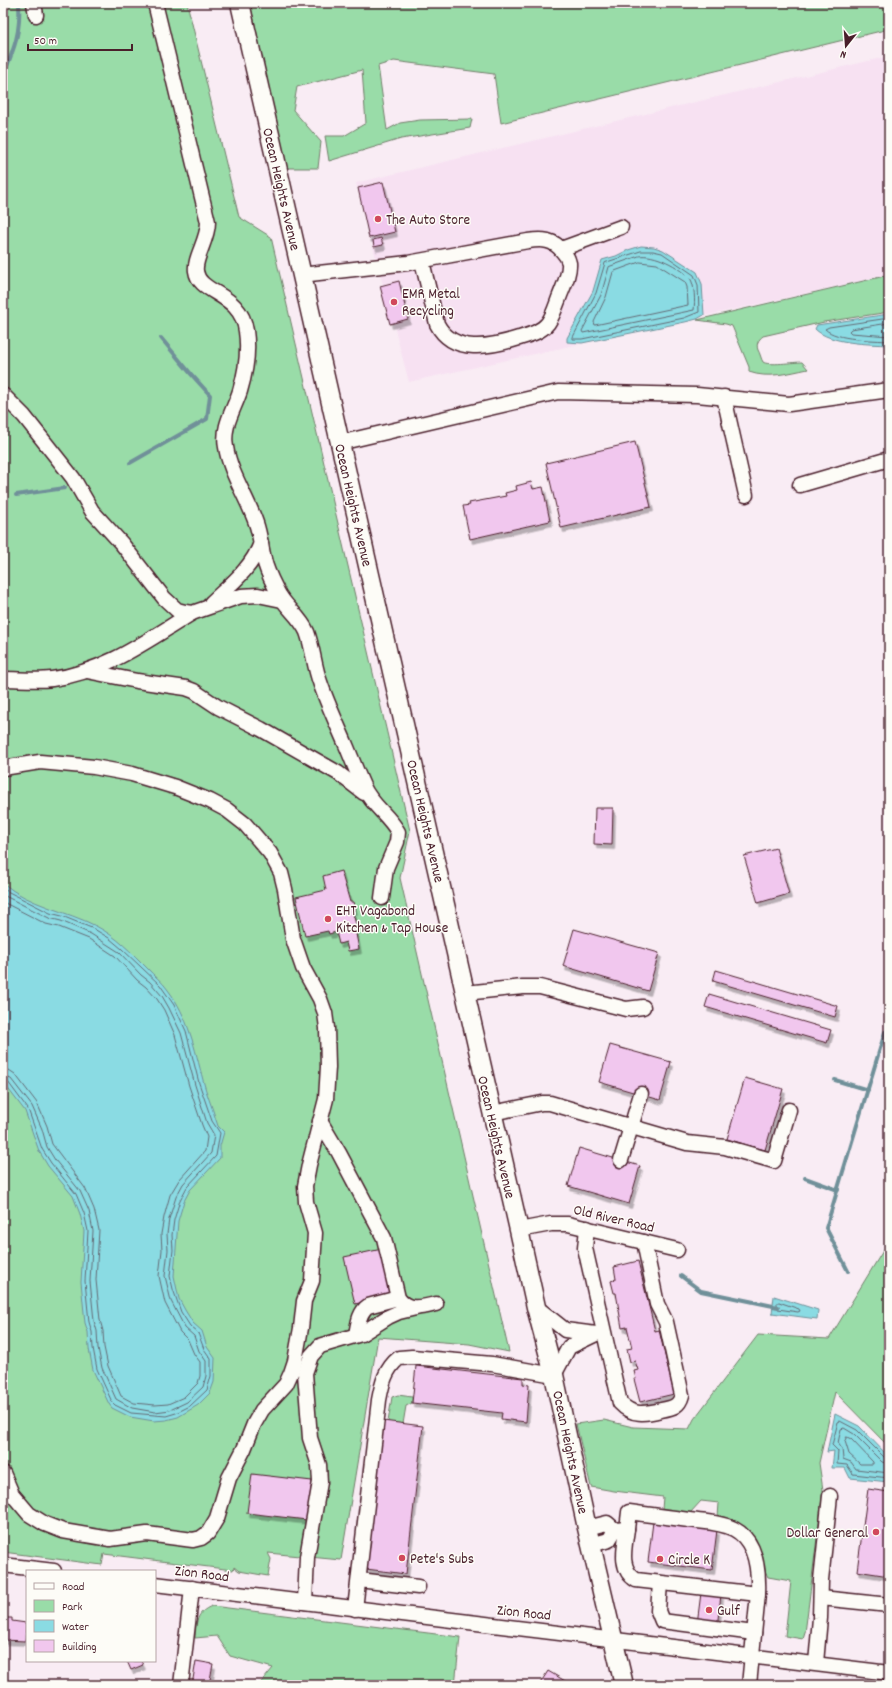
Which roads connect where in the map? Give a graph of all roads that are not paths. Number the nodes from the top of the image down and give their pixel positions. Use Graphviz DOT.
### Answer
graph roads {
  1 [pos="155,3"];
  2 [pos="240,3"];
  3 [pos="621,227"];
  4 [pos="561,249"];
  5 [pos="422,261"];
  6 [pos="301,274"];
  7 [pos="889,390"];
  8 [pos="3,395"];
  9 [pos="724,398"];
  10 [pos="339,443"];
  11 [pos="889,459"];
  12 [pos="800,485"];
  13 [pos="746,495"];
  14 [pos="261,543"];
  15 [pos="282,600"];
  16 [pos="206,608"];
  17 [pos="192,612"];
  18 [pos="86,671"];
  19 [pos="3,679"];
  20 [pos="3,768"];
  21 [pos="368,796"];
  22 [pos="382,898"];
  23 [pos="465,993"];
  24 [pos="643,1007"];
  25 [pos="640,1094"];
  26 [pos="789,1110"];
  27 [pos="492,1113"];
  28 [pos="320,1121"];
  29 [pos="631,1127"];
  30 [pos="621,1160"];
  31 [pos="587,1228"];
  32 [pos="519,1230"];
  33 [pos="644,1242"];
  34 [pos="677,1250"];
  35 [pos="398,1298"];
  36 [pos="436,1304"];
  37 [pos="536,1307"];
  38 [pos="416,1308"];
  39 [pos="301,1328"];
  40 [pos="601,1333"];
  41 [pos="356,1335"];
  42 [pos="305,1373"];
  43 [pos="554,1375"];
  44 [pos="3,1473"];
  45 [pos="830,1496"];
  46 [pos="621,1530"];
  47 [pos="589,1537"];
  48 [pos="3,1565"];
  49 [pos="46,1570"];
  50 [pos="359,1580"];
  51 [pos="660,1583"];
  52 [pos="156,1584"];
  53 [pos="418,1587"];
  54 [pos="192,1588"];
  55 [pos="758,1594"];
  56 [pos="821,1598"];
  57 [pos="304,1602"];
  58 [pos="889,1605"];
  59 [pos="356,1609"];
  60 [pos="677,1623"];
  61 [pos="754,1632"];
  62 [pos="613,1640"];
  63 [pos="664,1646"];
  64 [pos="752,1656"];
  65 [pos="816,1663"];
  66 [pos="889,1673"];
  67 [pos="181,1685"];
  68 [pos="624,1685"];
  69 [pos="749,1685"];
  1 -- 14 [label="street"];
  2 -- 6 [label="main road, Ocean Heights Avenue"];
  3 -- 4 [label="street"];
  4 -- 5 [label="street"];
  4 -- 5 [label="street"];
  5 -- 6 [label="street"];
  6 -- 10 [label="main road, Ocean Heights Avenue"];
  7 -- 9 [label="street"];
  8 -- 17 [label="street"];
  9 -- 10 [label="street"];
  9 -- 13 [label="street"];
  10 -- 23 [label="main road, Ocean Heights Avenue"];
  11 -- 12 [label="street"];
  14 -- 15 [label="street"];
  14 -- 16 [label="street"];
  15 -- 16 [label="street"];
  15 -- 21 [label="street"];
  16 -- 17 [label="street"];
  17 -- 18 [label="street"];
  18 -- 19 [label="street"];
  18 -- 21 [label="street"];
  20 -- 28 [label="street"];
  21 -- 22 [label="street"];
  23 -- 24 [label="street"];
  23 -- 27 [label="main road, Ocean Heights Avenue"];
  25 -- 29 [label="street"];
  26 -- 29 [label="street"];
  27 -- 29 [label="street"];
  27 -- 32 [label="main road, Ocean Heights Avenue"];
  28 -- 35 [label="street"];
  28 -- 39 [label="street"];
  29 -- 30 [label="street"];
  31 -- 32 [label="street, Old River Road"];
  31 -- 33 [label="street, Old River Road"];
  31 -- 40 [label="street"];
  32 -- 37 [label="main road, Ocean Heights Avenue"];
  33 -- 34 [label="street, Old River Road"];
  33 -- 40 [label="street"];
  35 -- 38 [label="street"];
  35 -- 41 [label="street"];
  36 -- 38 [label="street"];
  37 -- 40 [label="street"];
  37 -- 43 [label="main road, Ocean Heights Avenue"];
  38 -- 41 [label="street"];
  39 -- 42 [label="street"];
  39 -- 44 [label="street"];
  40 -- 43 [label="street"];
  41 -- 42 [label="street"];
  42 -- 57 [label="street"];
  43 -- 47 [label="main road, Ocean Heights Avenue"];
  43 -- 50 [label="street"];
  45 -- 56 [label="street"];
  46 -- 47 [label="street"];
  46 -- 51 [label="street"];
  46 -- 55 [label="street"];
  47 -- 62 [label="main road, Ocean Heights Avenue"];
  48 -- 49 [label="street"];
  50 -- 53 [label="street"];
  50 -- 59 [label="street"];
  51 -- 55 [label="street"];
  51 -- 60 [label="street"];
  52 -- 54 [label="street, Zion Road"];
  54 -- 57 [label="street, Zion Road"];
  54 -- 67 [label="street"];
  55 -- 61 [label="street"];
  56 -- 58 [label="street"];
  56 -- 65 [label="street"];
  57 -- 59 [label="street, Zion Road"];
  59 -- 62 [label="street, Zion Road"];
  60 -- 61 [label="street"];
  60 -- 63 [label="street"];
  61 -- 64 [label="street"];
  62 -- 63 [label="street, Zion Road"];
  62 -- 68 [label="main road, Ocean Heights Avenue"];
  63 -- 64 [label="street, Zion Road"];
  64 -- 65 [label="street, Zion Road"];
  64 -- 69 [label="street"];
  65 -- 66 [label="street, Zion Road"];
}
